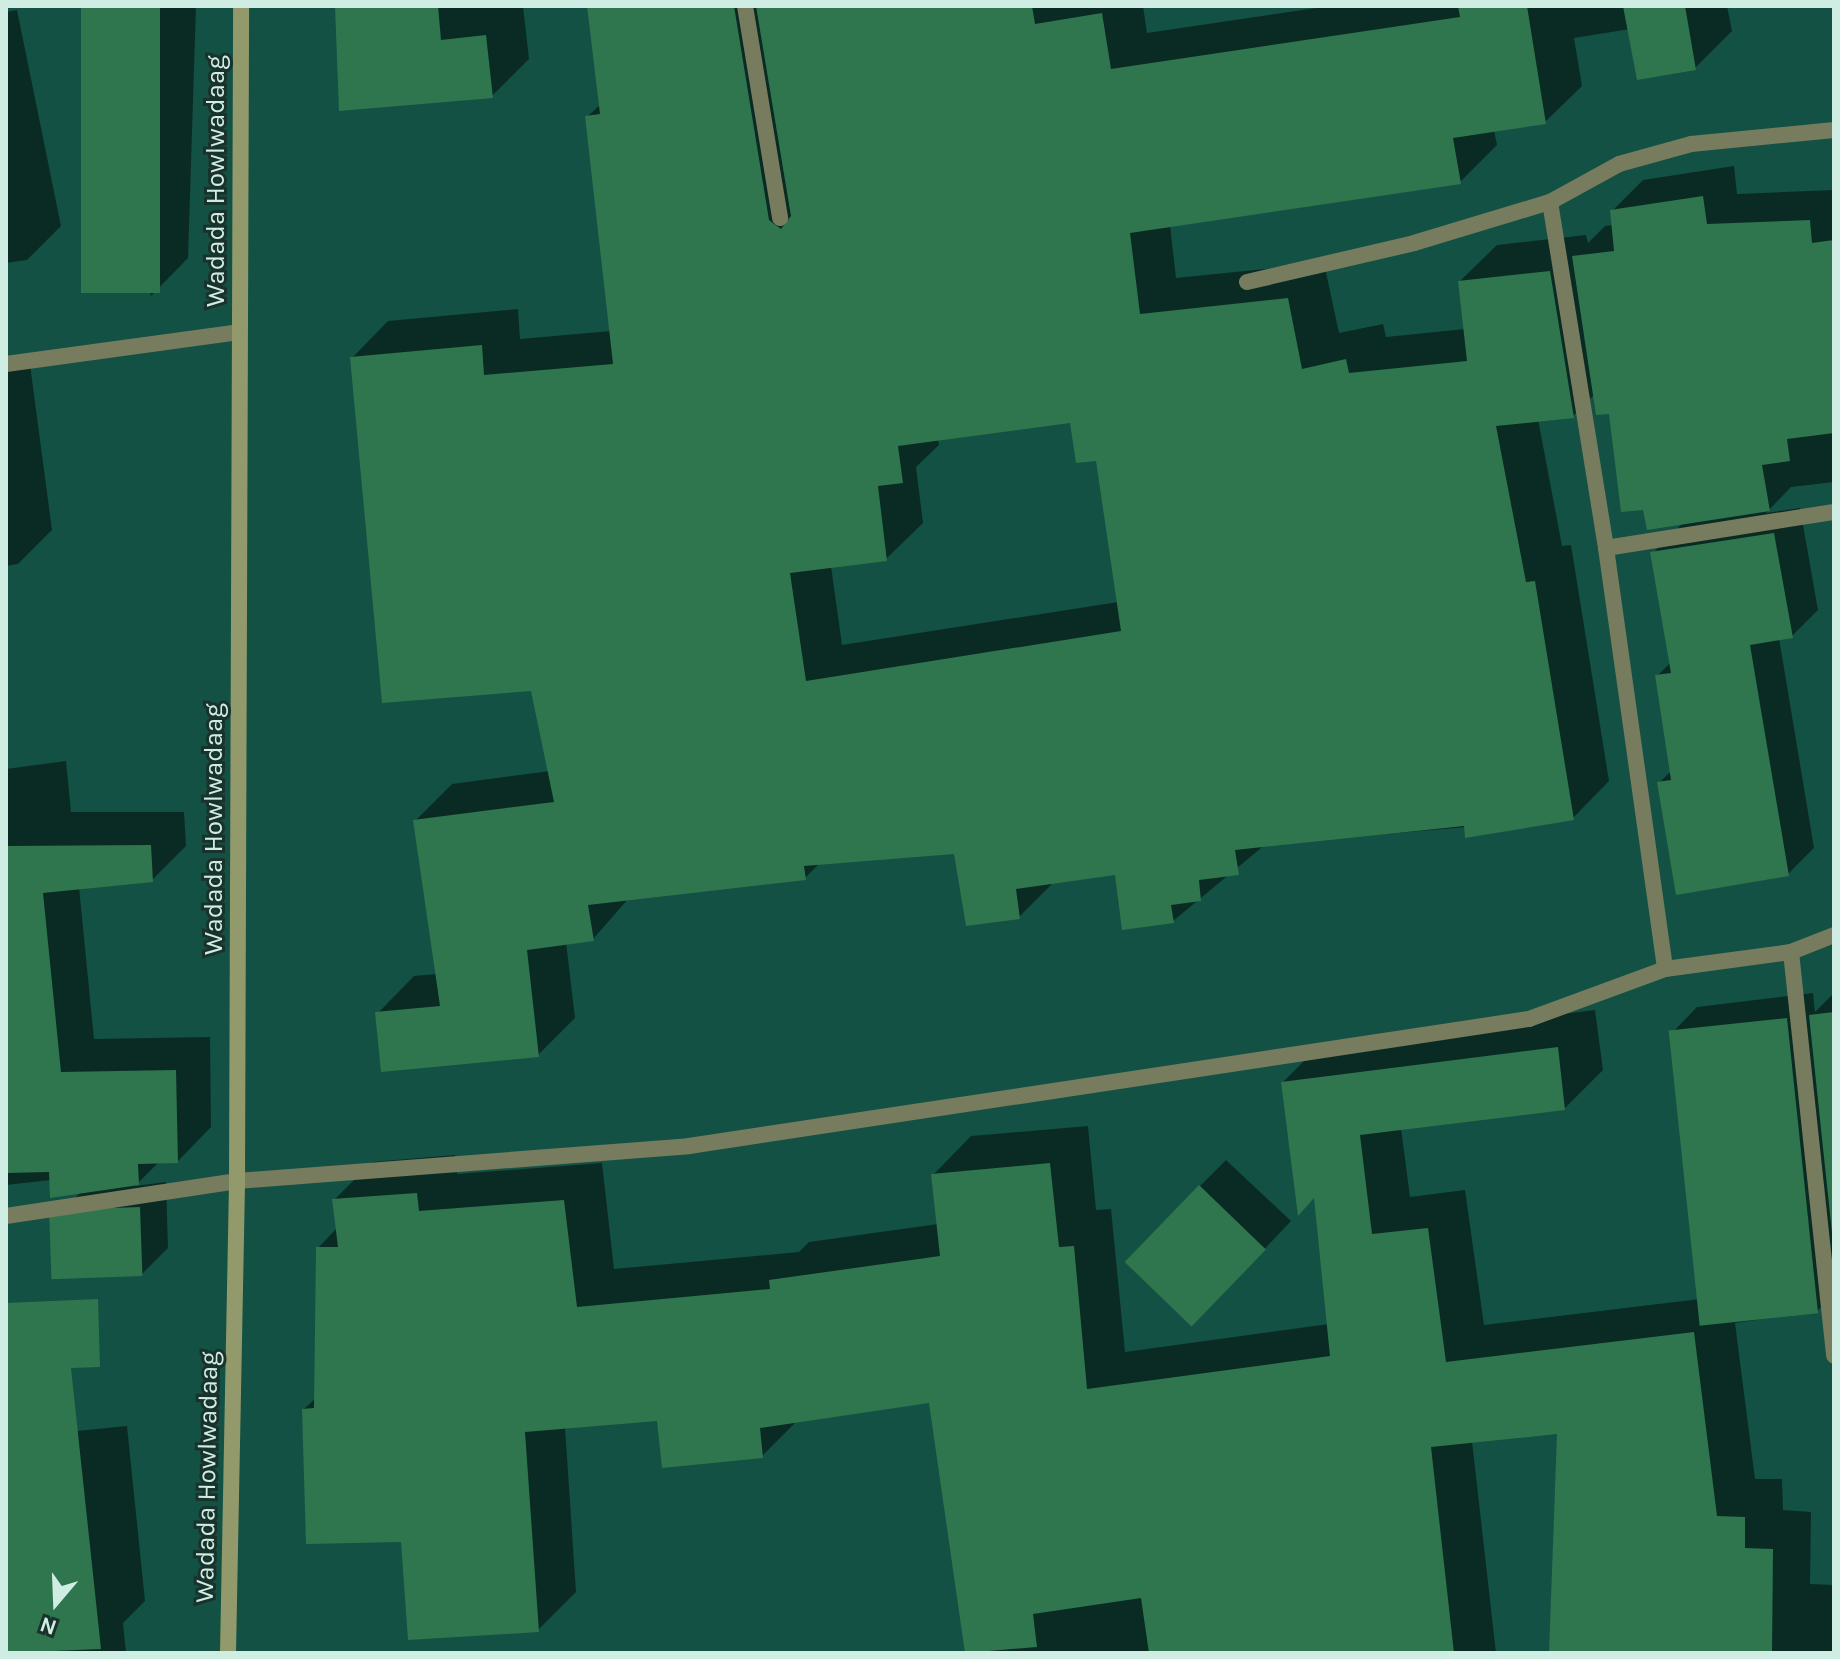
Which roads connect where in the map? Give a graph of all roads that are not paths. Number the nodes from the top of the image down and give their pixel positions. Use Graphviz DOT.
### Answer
graph roads {
  1 [pos="241,6"];
  2 [pos="745,6"];
  3 [pos="1834,130"];
  4 [pos="1550,202"];
  5 [pos="780,218"];
  6 [pos="1247,282"];
  7 [pos="239,332"];
  8 [pos="6,364"];
  9 [pos="1834,512"];
  10 [pos="1606,548"];
  11 [pos="1834,935"];
  12 [pos="1791,952"];
  13 [pos="1665,969"];
  14 [pos="237,1181"];
  15 [pos="6,1216"];
  16 [pos="1834,1356"];
  17 [pos="228,1653"];
  1 -- 7 [label="street, Wadada Howlwadaag"];
  2 -- 5 [label="street"];
  3 -- 4 [label="street"];
  4 -- 6 [label="street"];
  4 -- 10 [label="street"];
  7 -- 8 [label="street"];
  7 -- 14 [label="street, Wadada Howlwadaag"];
  9 -- 10 [label="street"];
  10 -- 13 [label="street"];
  11 -- 12 [label="street"];
  12 -- 13 [label="street"];
  12 -- 16 [label="street"];
  13 -- 14 [label="street"];
  14 -- 15 [label="street"];
  14 -- 17 [label="street, Wadada Howlwadaag"];
}
